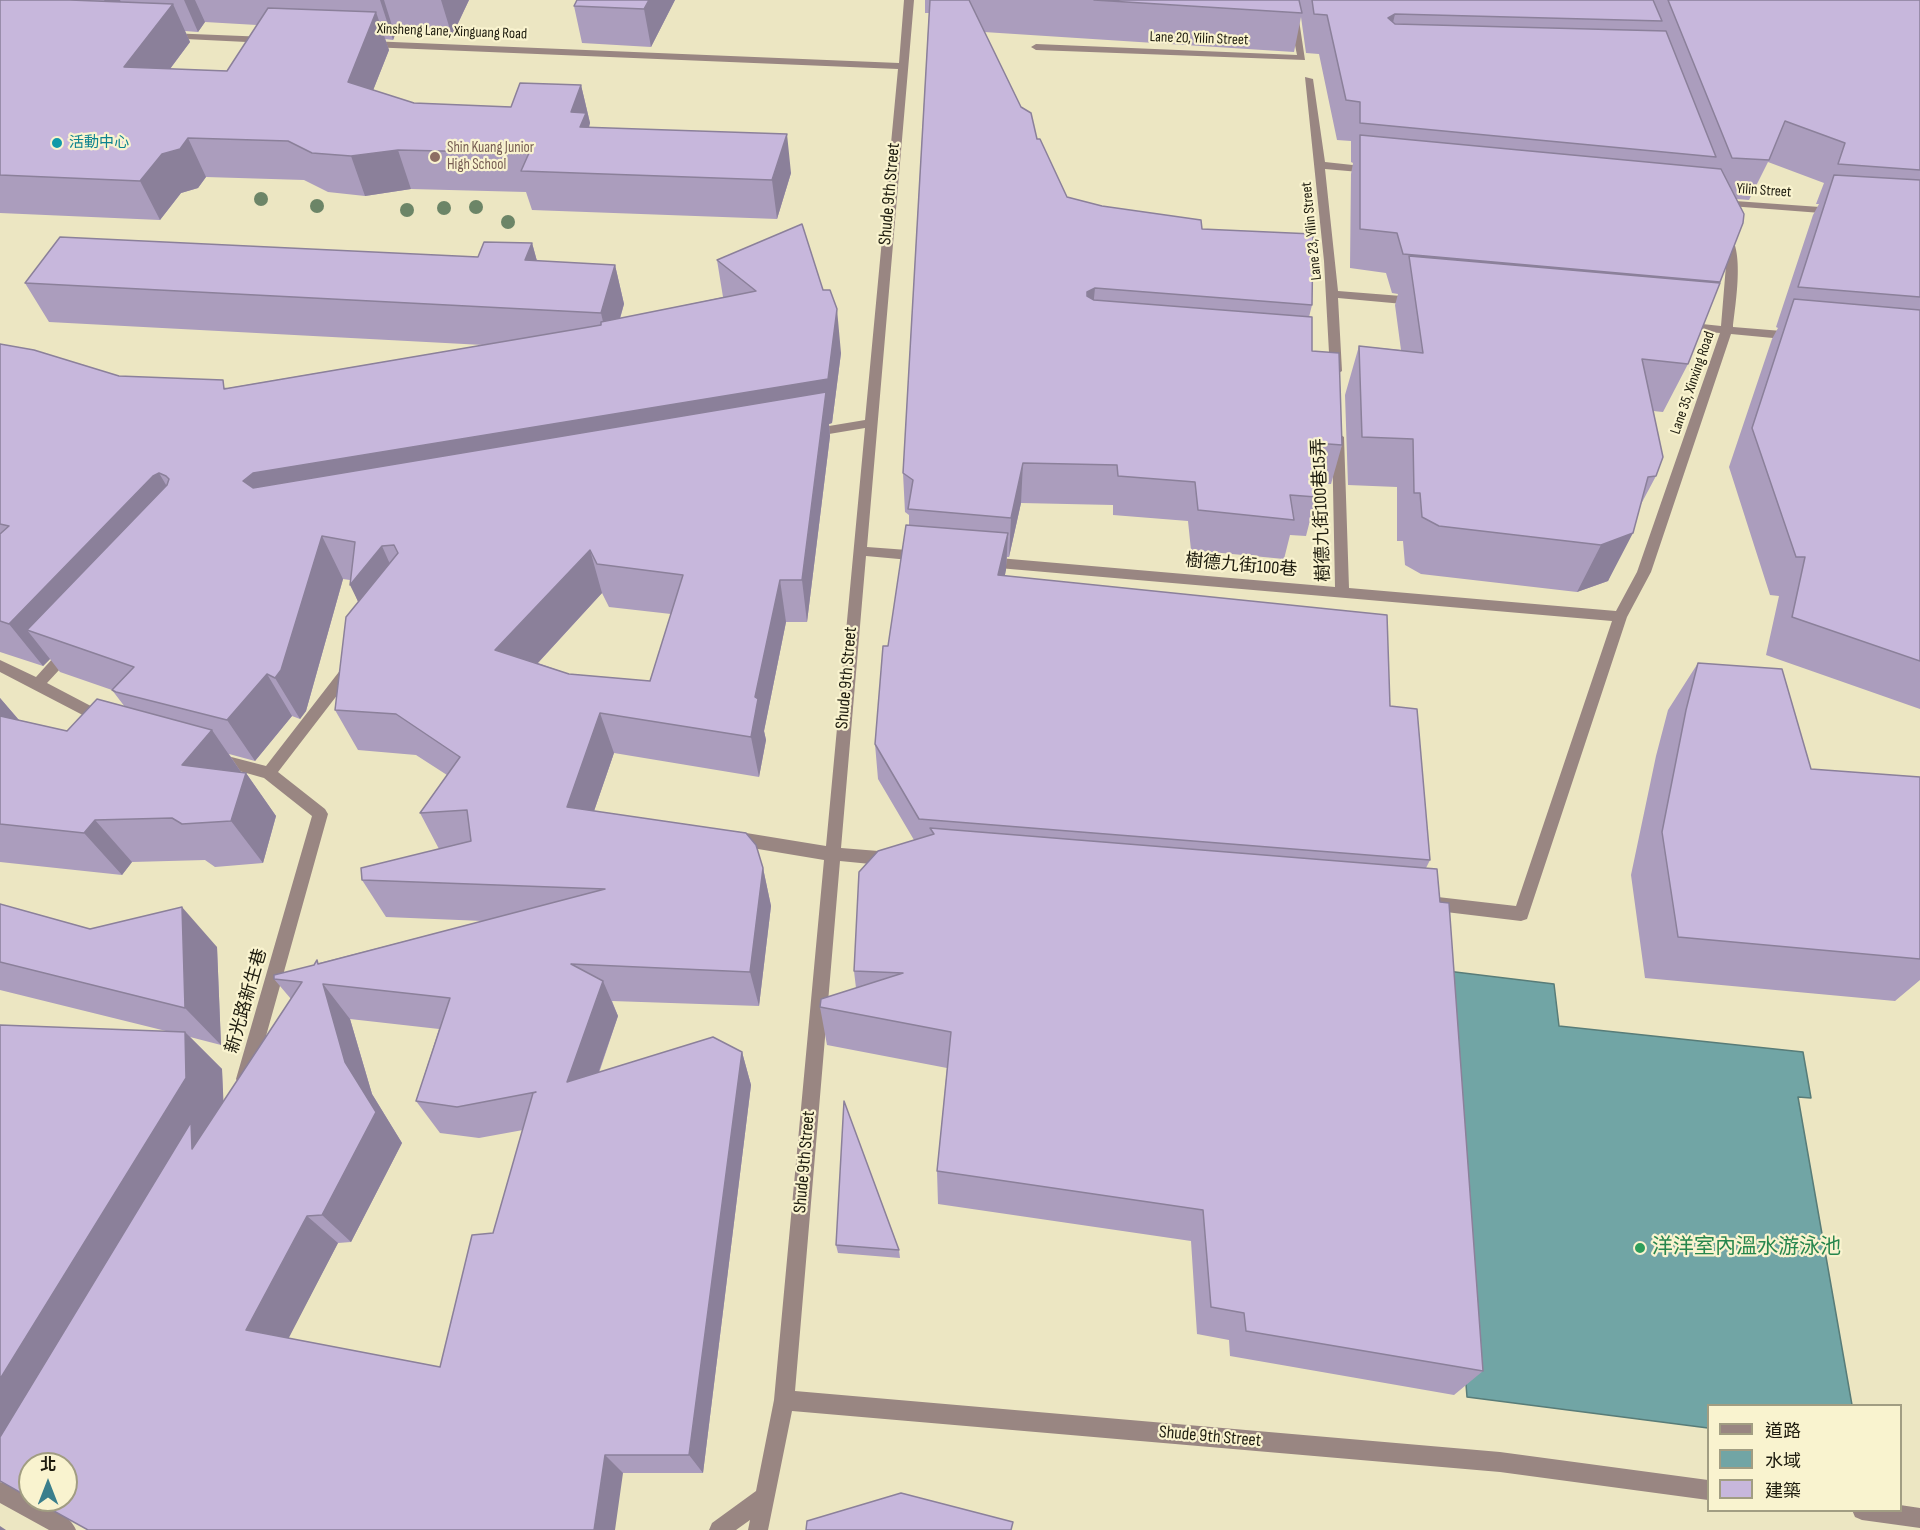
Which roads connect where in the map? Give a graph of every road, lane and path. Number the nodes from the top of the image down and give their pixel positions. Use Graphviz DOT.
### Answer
graph roads {
  1 [pos="909,0"];
  2 [pos="1291,0"];
  3 [pos="157,35"];
  4 [pos="275,40"];
  5 [pos="358,44"];
  6 [pos="1036,47"];
  7 [pos="902,66"];
  8 [pos="1308,79"];
  9 [pos="1320,165"];
  10 [pos="1379,170"];
  11 [pos="1850,212"];
  12 [pos="1713,213"];
  13 [pos="1334,294"];
  14 [pos="1429,303"];
  15 [pos="1667,325"];
  16 [pos="1727,330"];
  17 [pos="1806,337"];
  18 [pos="1337,390"];
  19 [pos="870,423"];
  20 [pos="1338,426"];
  21 [pos="800,435"];
  22 [pos="859,551"];
  23 [pos="930,557"];
  24 [pos="977,561"];
  25 [pos="1342,593"];
  26 [pos="1620,617"];
  27 [pos="76,642"];
  28 [pos="357,660"];
  29 [pos="0,665"];
  30 [pos="38,684"];
  31 [pos="122,729"];
  32 [pos="200,755"];
  33 [pos="269,773"];
  34 [pos="718,836"];
  35 [pos="831,854"];
  36 [pos="903,860"];
  37 [pos="1416,902"];
  38 [pos="242,1090"];
  39 [pos="784,1400"];
  40 [pos="18,1477"];
  41 [pos="1707,1490"];
  42 [pos="5,1494"];
  43 [pos="764,1497"];
  44 [pos="1876,1512"];
  45 [pos="1920,1518"];
  46 [pos="66,1530"];
  47 [pos="719,1530"];
  48 [pos="758,1530"];
  1 -- 7 [label="street, Shude 9th Street"];
  2 -- 6 [label="street, Lane 20, Yilin Street"];
  3 -- 4 [label="street"];
  5 -- 7 [label="street, Xinsheng Lane, Xinguang Road"];
  7 -- 19 [label="street, Shude 9th Street"];
  8 -- 9 [label="street"];
  9 -- 10 [label="street"];
  9 -- 13 [label="street, Lane 23, Yilin Street"];
  11 -- 12 [label="street, Yilin Street"];
  12 -- 16 [label="street, Lane 35, Xinxing Road"];
  13 -- 14 [label="street"];
  13 -- 18 [label="street"];
  15 -- 16 [label="street"];
  16 -- 17 [label="street"];
  16 -- 26 [label="street, Lane 35, Xinxing Road"];
  19 -- 21 [label="street"];
  19 -- 22 [label="street, Shude 9th Street"];
  20 -- 25 [label="street, 樹德九街100巷15弄"];
  22 -- 23 [label="street"];
  22 -- 35 [label="street, Shude 9th Street"];
  24 -- 25 [label="street, 樹德九街100巷"];
  25 -- 26 [label="street, 樹德九街100巷"];
  26 -- 37 [label="street, Lane 35, Xinxing Road"];
  27 -- 30 [label="street"];
  28 -- 33 [label="street"];
  29 -- 30 [label="street"];
  30 -- 31 [label="street"];
  32 -- 33 [label="street, 新光路新生巷"];
  33 -- 38 [label="street, 新光路新生巷"];
  34 -- 35 [label="street"];
  35 -- 36 [label="street"];
  35 -- 39 [label="street, Shude 9th Street"];
  39 -- 41 [label="street, Shude 9th Street"];
  39 -- 43 [label="street"];
  40 -- 42 [label="street"];
  42 -- 46 [label="street"];
  43 -- 47 [label="street"];
  43 -- 48 [label="street"];
  44 -- 45 [label="street"];
}
